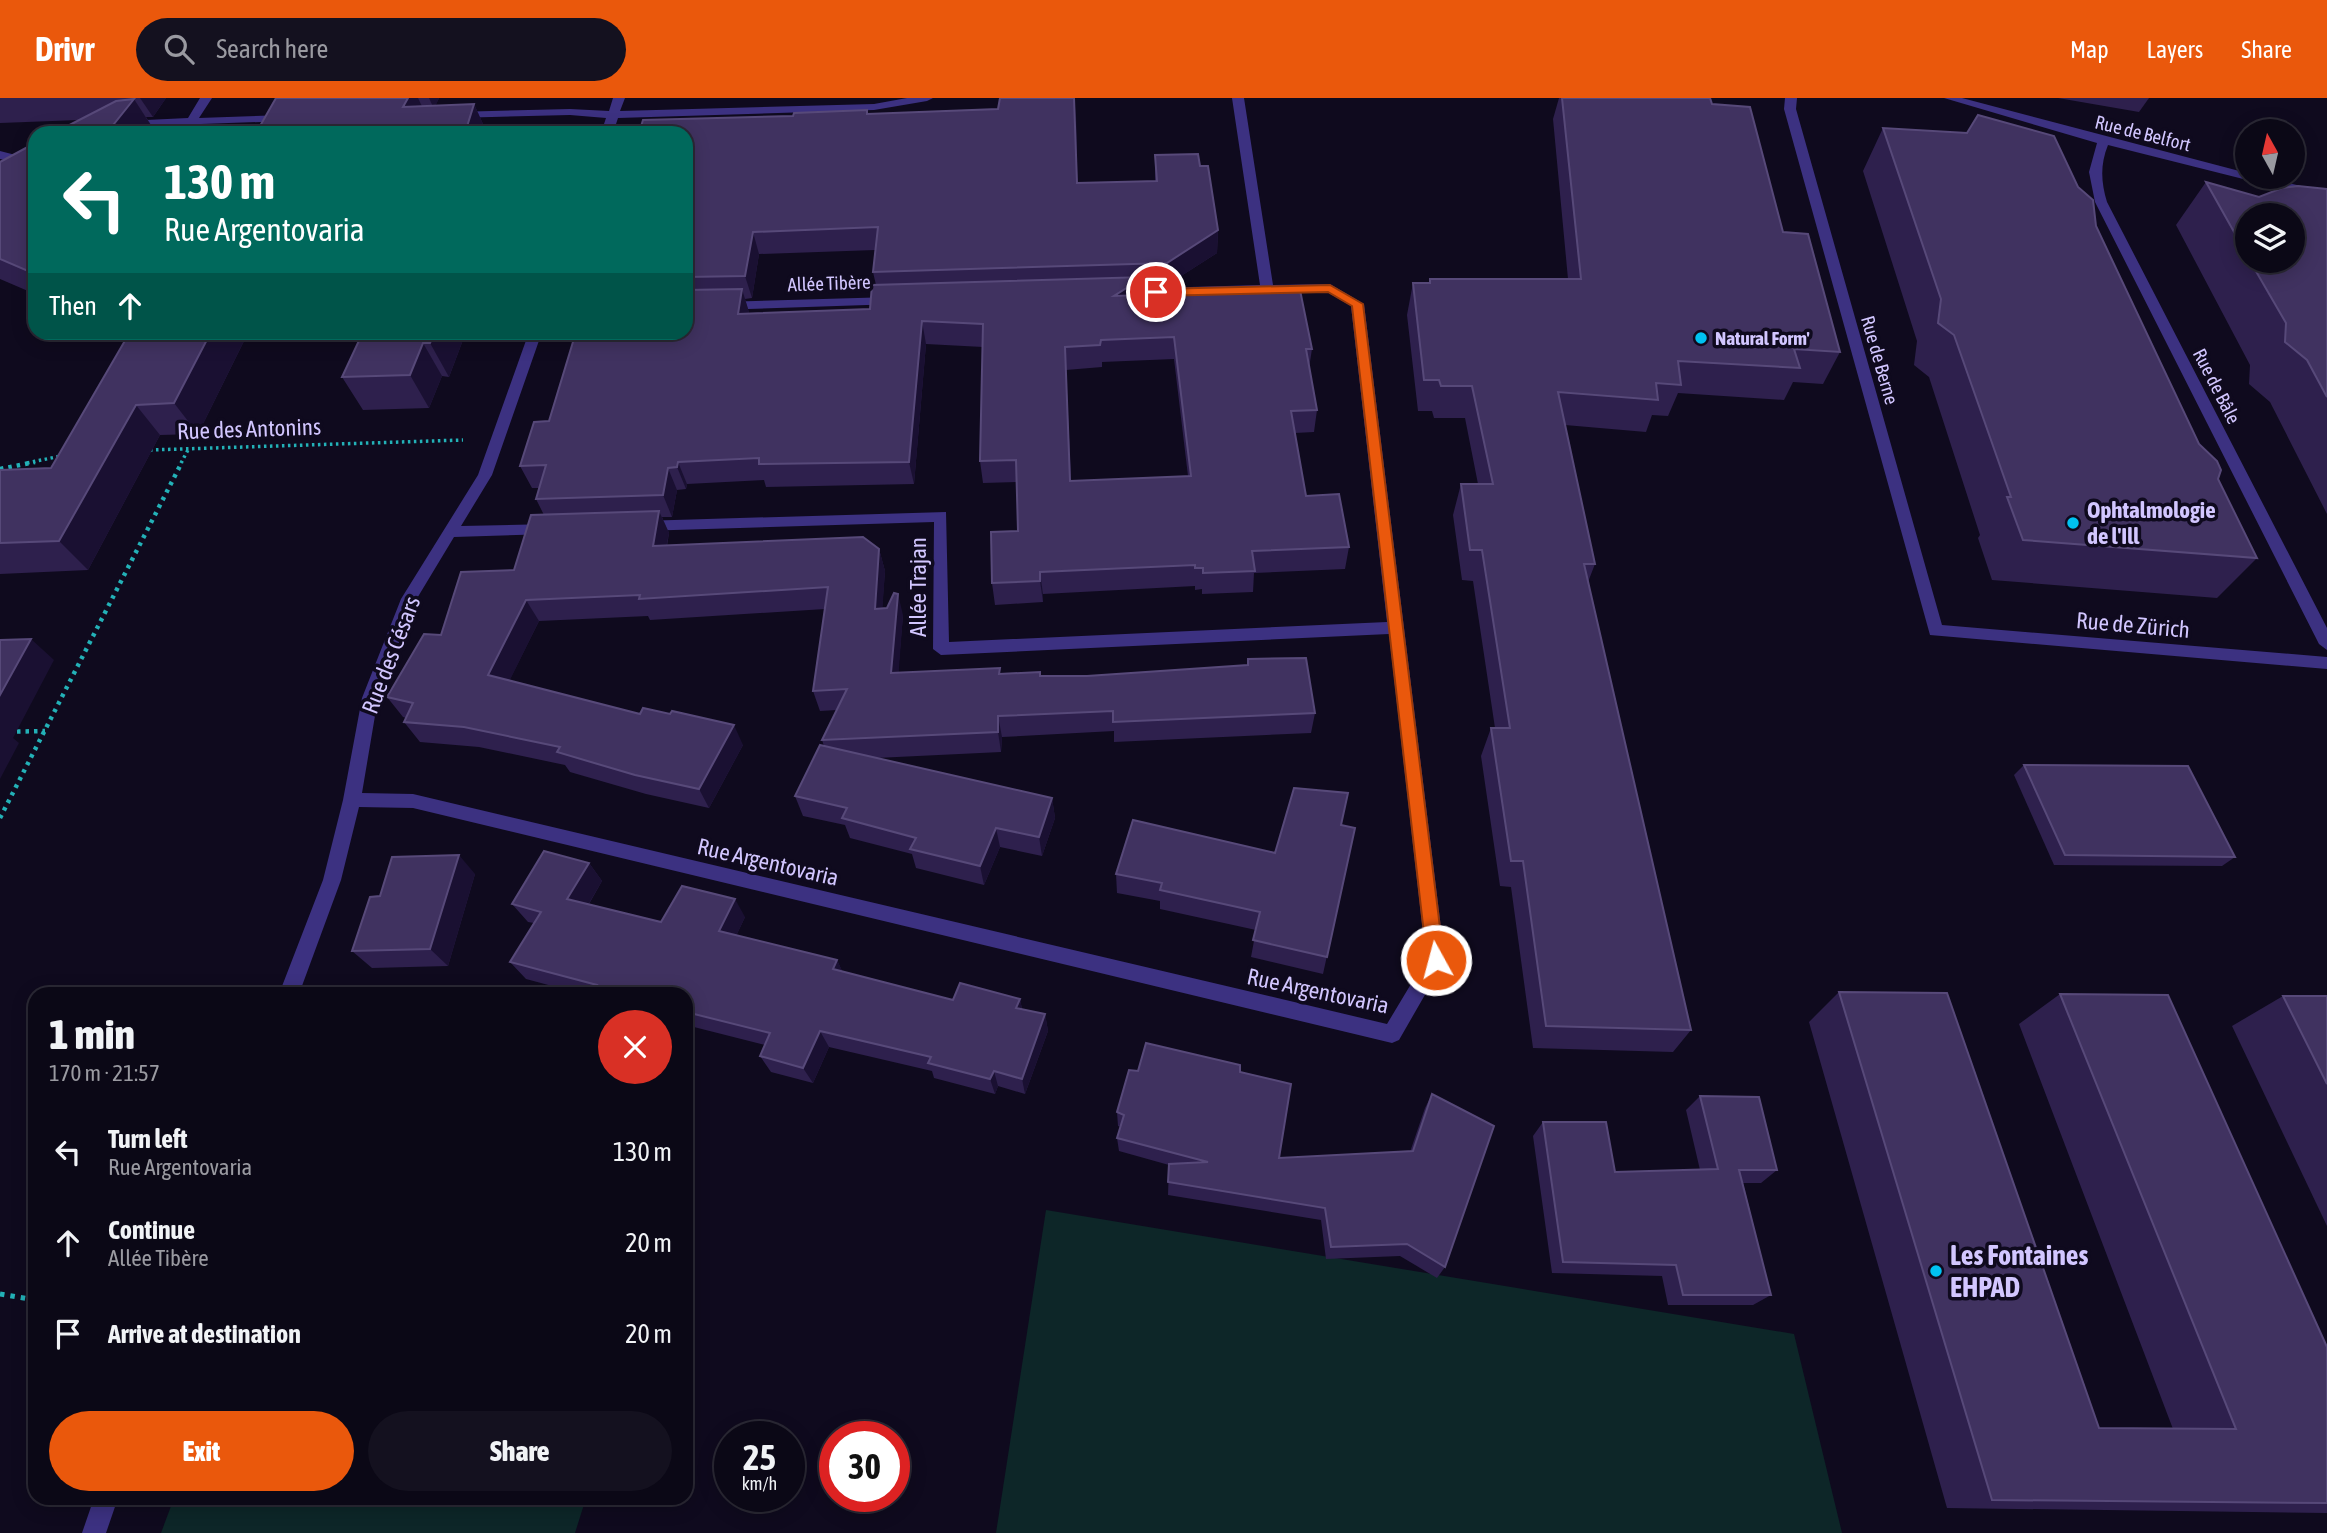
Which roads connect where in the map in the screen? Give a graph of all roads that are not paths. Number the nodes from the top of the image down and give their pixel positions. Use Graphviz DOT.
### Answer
graph roads {
  1 [pos="206,98"];
  2 [pos="619,98"];
  3 [pos="927,98"];
  4 [pos="1238,98"];
  5 [pos="1791,98"];
  6 [pos="1951,98"];
  7 [pos="448,115"];
  8 [pos="613,116"];
  9 [pos="298,118"];
  10 [pos="271,119"];
  11 [pos="192,120"];
  12 [pos="134,126"];
  13 [pos="266,126"];
  14 [pos="609,126"];
  15 [pos="2104,141"];
  16 [pos="0,155"];
  17 [pos="28,160"];
  18 [pos="28,162"];
  19 [pos="9,171"];
  20 [pos="2235,174"];
  21 [pos="2298,189"];
  22 [pos="2327,196"];
  23 [pos="1267,289"];
  24 [pos="1101,294"];
  25 [pos="907,300"];
  26 [pos="693,307"];
  27 [pos="534,340"];
  28 [pos="620,526"];
  29 [pos="564,528"];
  30 [pos="453,532"];
  31 [pos="1396,628"];
  32 [pos="1936,631"];
  33 [pos="2327,644"];
  34 [pos="2327,663"];
  35 [pos="352,800"];
  36 [pos="292,987"];
  37 [pos="104,1505"];
  38 [pos="94,1533"];
  1 -- 11 [label="street"];
  2 -- 8 [label="street"];
  3 -- 8 [label="street"];
  4 -- 23 [label="street"];
  5 -- 32 [label="street, Rue de Berne"];
  6 -- 15 [label="street, Rue de Belfort"];
  7 -- 8 [label="street"];
  8 -- 14 [label="street"];
  9 -- 10 [label="street"];
  10 -- 11 [label="street"];
  10 -- 13 [label="street"];
  11 -- 12 [label="street"];
  15 -- 20 [label="street, Rue de Belfort"];
  15 -- 33 [label="street, Rue de Bâle"];
  16 -- 17 [label="street"];
  18 -- 19 [label="street"];
  21 -- 22 [label="street, Rue de Belfort"];
  23 -- 24 [label="street"];
  23 -- 31 [label="street, Rue Argentovaria"];
  25 -- 26 [label="street, Allée Tibère"];
  27 -- 30 [label="street, Rue des Césars"];
  28 -- 31 [label="street, Allée Trajan"];
  29 -- 30 [label="street"];
  30 -- 35 [label="street, Rue des Césars"];
  31 -- 35 [label="street, Rue Argentovaria"];
  32 -- 34 [label="street, Rue de Zürich"];
  35 -- 36 [label="street, Rue des Césars"];
  37 -- 38 [label="street"];
}
